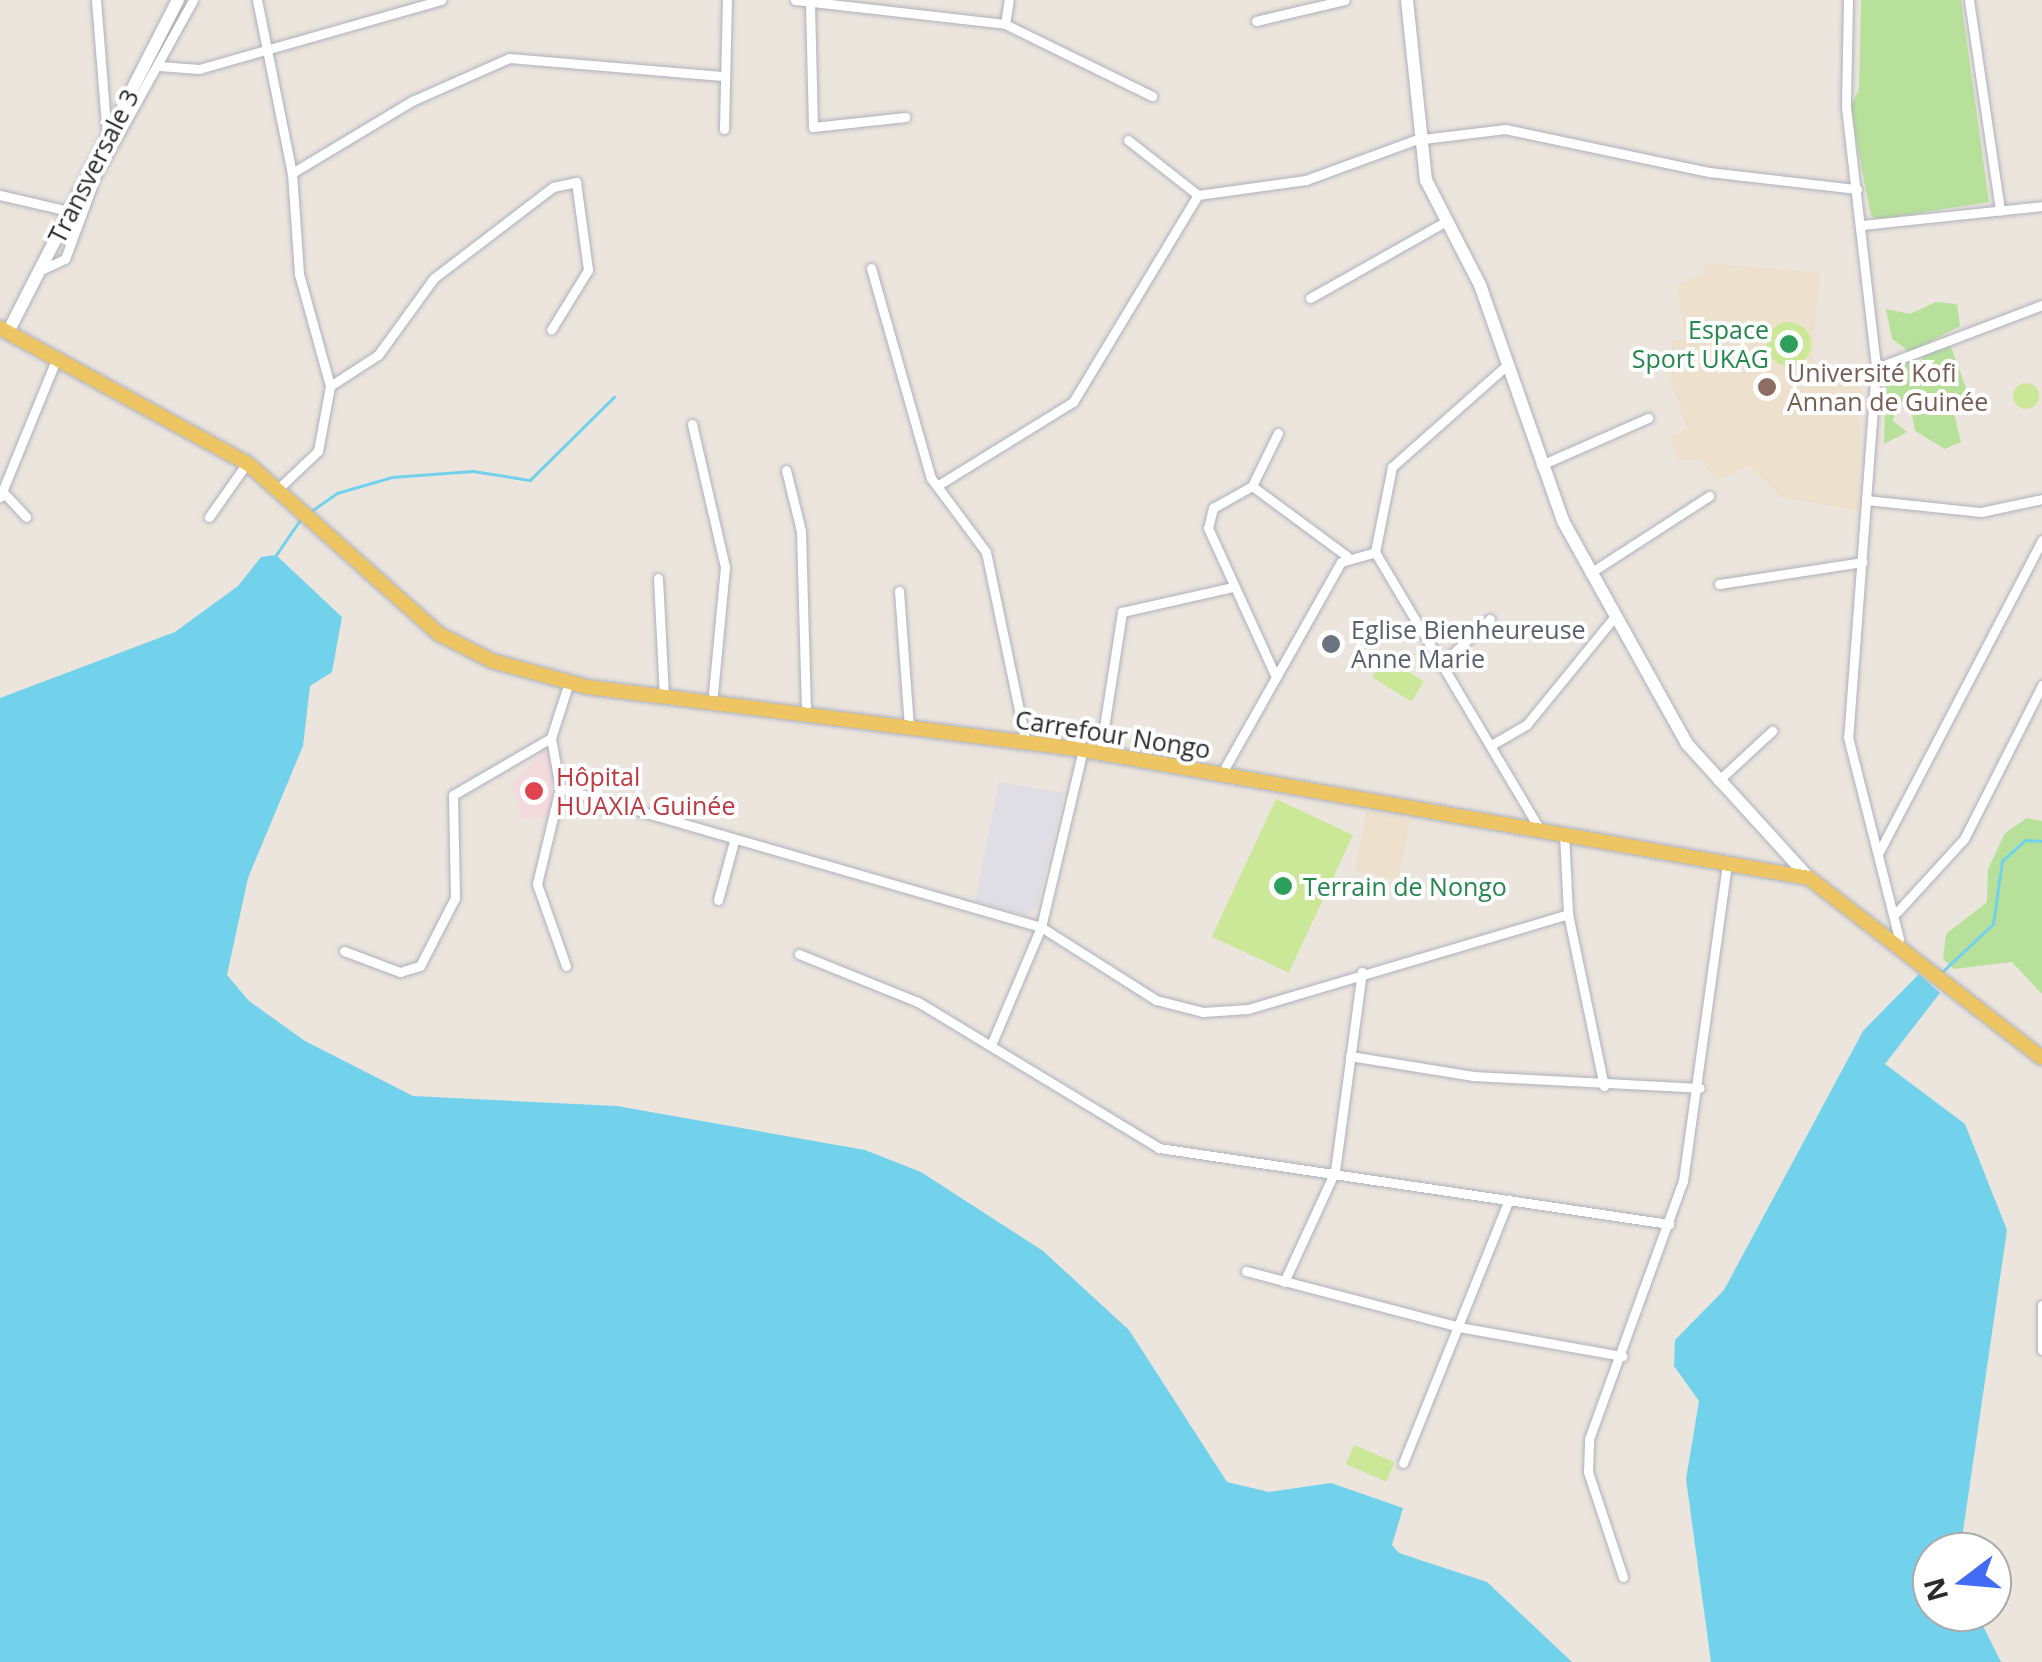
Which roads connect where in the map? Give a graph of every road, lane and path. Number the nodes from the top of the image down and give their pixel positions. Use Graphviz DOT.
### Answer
graph roads {
  1 [pos="96,0"];
  2 [pos="178,0"];
  3 [pos="193,0"];
  4 [pos="258,0"];
  5 [pos="441,0"];
  6 [pos="728,0"];
  7 [pos="795,0"];
  8 [pos="1008,0"];
  9 [pos="1345,0"];
  10 [pos="1407,0"];
  11 [pos="1848,0"];
  12 [pos="1969,0"];
  13 [pos="810,4"];
  14 [pos="842,4"];
  15 [pos="1256,22"];
  16 [pos="1006,24"];
  17 [pos="269,51"];
  18 [pos="154,64"];
  19 [pos="725,76"];
  20 [pos="1152,96"];
  21 [pos="905,117"];
  22 [pos="724,128"];
  23 [pos="106,136"];
  24 [pos="1128,140"];
  25 [pos="1415,140"];
  26 [pos="292,174"];
  27 [pos="1857,189"];
  28 [pos="1198,195"];
  29 [pos="0,196"];
  30 [pos="2042,206"];
  31 [pos="2000,211"];
  32 [pos="69,212"];
  33 [pos="1443,222"];
  34 [pos="1862,225"];
  35 [pos="870,268"];
  36 [pos="38,271"];
  37 [pos="1310,298"];
  38 [pos="2042,305"];
  39 [pos="4,330"];
  40 [pos="551,330"];
  41 [pos="58,357"];
  42 [pos="1507,366"];
  43 [pos="1876,368"];
  44 [pos="330,386"];
  45 [pos="1648,418"];
  46 [pos="692,424"];
  47 [pos="1278,433"];
  48 [pos="247,463"];
  49 [pos="1541,465"];
  50 [pos="786,470"];
  51 [pos="940,484"];
  52 [pos="1252,486"];
  53 [pos="280,487"];
  54 [pos="1,496"];
  55 [pos="1710,496"];
  56 [pos="2042,499"];
  57 [pos="1866,500"];
  58 [pos="26,516"];
  59 [pos="209,518"];
  60 [pos="2042,540"];
  61 [pos="1375,552"];
  62 [pos="1347,556"];
  63 [pos="1862,562"];
  64 [pos="1590,572"];
  65 [pos="658,578"];
  66 [pos="1719,584"];
  67 [pos="1233,587"];
  68 [pos="900,592"];
  69 [pos="1616,616"];
  70 [pos="1490,619"];
  71 [pos="1446,660"];
  72 [pos="1276,677"];
  73 [pos="569,682"];
  74 [pos="2042,685"];
  75 [pos="664,697"];
  76 [pos="712,704"];
  77 [pos="806,711"];
  78 [pos="909,727"];
  79 [pos="1772,730"];
  80 [pos="552,738"];
  81 [pos="1026,743"];
  82 [pos="1493,744"];
  83 [pos="1084,750"];
  84 [pos="1100,753"];
  85 [pos="1222,773"];
  86 [pos="1718,781"];
  87 [pos="560,788"];
  88 [pos="1537,825"];
  89 [pos="1564,832"];
  90 [pos="734,841"];
  91 [pos="1879,852"];
  92 [pos="1728,859"];
  93 [pos="1809,878"];
  94 [pos="718,900"];
  95 [pos="1897,912"];
  96 [pos="1568,914"];
  97 [pos="1040,927"];
  98 [pos="1899,939"];
  99 [pos="344,951"];
  100 [pos="798,954"];
  101 [pos="566,966"];
  102 [pos="1362,972"];
  103 [pos="991,1044"];
  104 [pos="1350,1056"];
  105 [pos="2042,1058"];
  106 [pos="1604,1086"];
  107 [pos="1700,1088"];
  108 [pos="1334,1171"];
  109 [pos="1509,1199"];
  110 [pos="1669,1224"];
  111 [pos="1246,1271"];
  112 [pos="1284,1282"];
  113 [pos="2042,1305"];
  114 [pos="1459,1327"];
  115 [pos="2042,1350"];
  116 [pos="1622,1356"];
  117 [pos="1403,1464"];
  118 [pos="1623,1577"];
  1 -- 23 [label="street"];
  2 -- 18 [label="street, Transversale 3"];
  3 -- 18 [label="street"];
  4 -- 17 [label="street"];
  5 -- 17 [label="street"];
  6 -- 19 [label="street"];
  7 -- 13 [label="street"];
  8 -- 16 [label="street"];
  9 -- 15 [label="street"];
  10 -- 25 [label="street"];
  11 -- 27 [label="street"];
  12 -- 31 [label="street"];
  13 -- 14 [label="street"];
  13 -- 21 [label="street"];
  14 -- 16 [label="street"];
  16 -- 20 [label="street"];
  17 -- 18 [label="street"];
  17 -- 26 [label="street"];
  18 -- 23 [label="street, Transversale 3"];
  18 -- 36 [label="street"];
  19 -- 22 [label="street"];
  19 -- 26 [label="street"];
  23 -- 32 [label="street, Transversale 3"];
  24 -- 28 [label="street"];
  25 -- 27 [label="street"];
  25 -- 28 [label="street"];
  25 -- 33 [label="street"];
  26 -- 44 [label="street"];
  27 -- 34 [label="street"];
  28 -- 51 [label="street"];
  29 -- 32 [label="street"];
  30 -- 31 [label="street"];
  31 -- 34 [label="street"];
  32 -- 36 [label="street, Transversale 3"];
  33 -- 37 [label="street"];
  33 -- 42 [label="street"];
  34 -- 43 [label="street"];
  35 -- 51 [label="street"];
  36 -- 39 [label="street, Transversale 3"];
  38 -- 43 [label="street"];
  39 -- 41 [label="main road, Carrefour Nongo"];
  40 -- 44 [label="street"];
  41 -- 48 [label="main road, Carrefour Nongo"];
  41 -- 54 [label="street"];
  42 -- 49 [label="street"];
  42 -- 61 [label="street"];
  43 -- 57 [label="street"];
  44 -- 53 [label="street"];
  45 -- 49 [label="street"];
  46 -- 76 [label="street"];
  47 -- 52 [label="street"];
  48 -- 53 [label="main road, Carrefour Nongo"];
  48 -- 59 [label="street"];
  49 -- 64 [label="street"];
  50 -- 77 [label="street"];
  51 -- 81 [label="street"];
  52 -- 62 [label="street"];
  52 -- 67 [label="street"];
  53 -- 73 [label="main road, Carrefour Nongo"];
  54 -- 58 [label="street"];
  55 -- 64 [label="street"];
  56 -- 57 [label="street"];
  57 -- 63 [label="street"];
  60 -- 91 [label="street"];
  61 -- 62 [label="street"];
  61 -- 71 [label="street"];
  62 -- 72 [label="street"];
  63 -- 66 [label="street"];
  63 -- 91 [label="street"];
  64 -- 69 [label="street"];
  65 -- 75 [label="street"];
  67 -- 72 [label="street"];
  67 -- 84 [label="street"];
  68 -- 78 [label="street"];
  69 -- 82 [label="street"];
  69 -- 86 [label="street"];
  70 -- 71 [label="street"];
  71 -- 82 [label="street"];
  72 -- 85 [label="street"];
  73 -- 75 [label="main road, Carrefour Nongo"];
  73 -- 80 [label="street"];
  74 -- 95 [label="street"];
  75 -- 76 [label="main road, Carrefour Nongo"];
  76 -- 77 [label="main road, Carrefour Nongo"];
  77 -- 78 [label="main road, Carrefour Nongo"];
  78 -- 81 [label="main road, Carrefour Nongo"];
  79 -- 86 [label="street"];
  80 -- 87 [label="street"];
  80 -- 99 [label="street"];
  81 -- 83 [label="main road, Carrefour Nongo"];
  82 -- 88 [label="street"];
  83 -- 84 [label="main road, Carrefour Nongo"];
  83 -- 97 [label="street"];
  84 -- 85 [label="main road, Carrefour Nongo"];
  85 -- 88 [label="main road, Carrefour Nongo"];
  86 -- 93 [label="street"];
  87 -- 90 [label="street"];
  87 -- 101 [label="street"];
  88 -- 89 [label="main road, Carrefour Nongo"];
  89 -- 92 [label="main road, Carrefour Nongo"];
  89 -- 96 [label="street"];
  90 -- 94 [label="street"];
  90 -- 97 [label="street"];
  91 -- 95 [label="street"];
  92 -- 93 [label="main road, Carrefour Nongo"];
  92 -- 107 [label="street"];
  93 -- 98 [label="main road, Carrefour Nongo"];
  95 -- 98 [label="street"];
  96 -- 102 [label="street"];
  96 -- 106 [label="street"];
  97 -- 102 [label="street"];
  97 -- 103 [label="street"];
  98 -- 105 [label="main road, Carrefour Nongo"];
  100 -- 103 [label="street"];
  102 -- 104 [label="street"];
  103 -- 108 [label="street"];
  104 -- 106 [label="street"];
  104 -- 108 [label="street"];
  106 -- 107 [label="street"];
  107 -- 110 [label="street"];
  108 -- 109 [label="street"];
  108 -- 112 [label="street"];
  109 -- 110 [label="street"];
  109 -- 114 [label="street"];
  110 -- 116 [label="street"];
  111 -- 112 [label="street"];
  112 -- 114 [label="street"];
  113 -- 115 [label="street"];
  114 -- 116 [label="street"];
  114 -- 117 [label="street"];
  116 -- 118 [label="street"];
}
